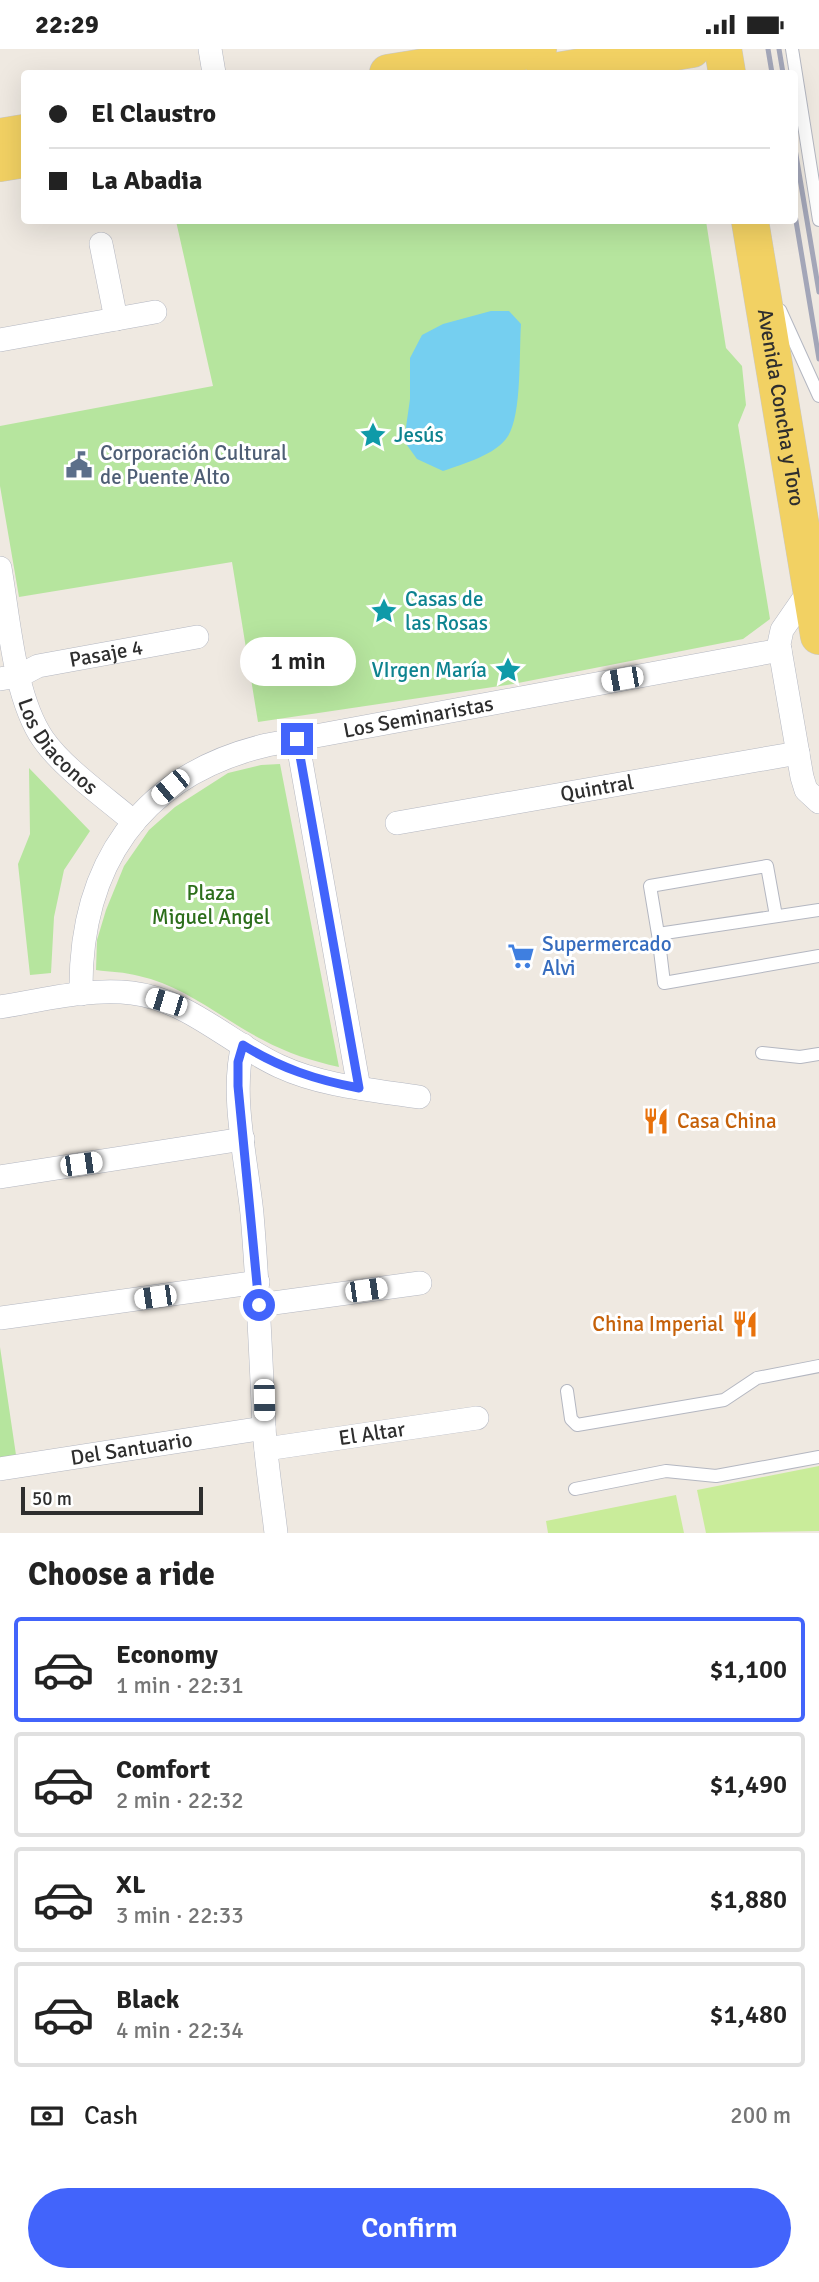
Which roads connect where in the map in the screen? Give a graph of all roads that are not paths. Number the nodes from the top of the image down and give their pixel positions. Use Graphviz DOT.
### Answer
graph roads {
  1 [pos="210,49"];
  2 [pos="538,49"];
  3 [pos="692,49"];
  4 [pos="723,49"];
  5 [pos="792,49"];
  6 [pos="214,70"];
  7 [pos="407,70"];
  8 [pos="563,70"];
  9 [pos="726,70"];
  10 [pos="795,70"];
  11 [pos="798,87"];
  12 [pos="21,134"];
  13 [pos="0,137"];
  14 [pos="21,160"];
  15 [pos="0,163"];
  16 [pos="819,220"];
  17 [pos="751,224"];
  18 [pos="101,244"];
  19 [pos="757,259"];
  20 [pos="155,311"];
  21 [pos="116,319"];
  22 [pos="0,340"];
  23 [pos="819,396"];
  24 [pos="0,568"];
  25 [pos="811,588"];
  26 [pos="819,636"];
  27 [pos="197,637"];
  28 [pos="780,650"];
  29 [pos="9,678"];
  30 [pos="297,739"];
  31 [pos="798,753"];
  32 [pos="813,796"];
  33 [pos="134,822"];
  34 [pos="397,823"];
  35 [pos="819,910"];
  36 [pos="776,916"];
  37 [pos="658,934"];
  38 [pos="819,956"];
  39 [pos="81,994"];
  40 [pos="0,1007"];
  41 [pos="243,1045"];
  42 [pos="762,1053"];
  43 [pos="819,1054"];
  44 [pos="359,1088"];
  45 [pos="419,1097"];
  46 [pos="243,1139"];
  47 [pos="0,1177"];
  48 [pos="258,1282"];
  49 [pos="420,1283"];
  50 [pos="259,1305"];
  51 [pos="0,1318"];
  52 [pos="819,1366"];
  53 [pos="567,1391"];
  54 [pos="477,1418"];
  55 [pos="265,1438"];
  56 [pos="819,1457"];
  57 [pos="0,1469"];
  58 [pos="575,1489"];
  59 [pos="276,1533"];
  1 -- 6 [label="street"];
  2 -- 7 [label="main road"];
  3 -- 8 [label="main road"];
  4 -- 9 [label="main road"];
  5 -- 10 [label="lane"];
  11 -- 16 [label="lane"];
  12 -- 13 [label="main road"];
  14 -- 15 [label="main road"];
  17 -- 19 [label="main road, Avenida Concha y Toro"];
  18 -- 21 [label="street"];
  19 -- 23 [label="lane"];
  19 -- 25 [label="main road, Avenida Concha y Toro"];
  20 -- 21 [label="street"];
  21 -- 22 [label="street"];
  24 -- 29 [label="street, Los Diaconos"];
  25 -- 26 [label="main road, Avenida Concha y Toro"];
  25 -- 28 [label="street"];
  27 -- 29 [label="street, Pasaje 4"];
  28 -- 30 [label="street, Los Seminaristas"];
  28 -- 31 [label="street"];
  29 -- 33 [label="street, Los Diaconos"];
  30 -- 33 [label="street, Los Seminaristas"];
  30 -- 44 [label="street"];
  31 -- 32 [label="street"];
  31 -- 34 [label="street, Quintral"];
  33 -- 39 [label="street, Los Seminaristas"];
  35 -- 36 [label="lane"];
  36 -- 37 [label="lane"];
  36 -- 37 [label="lane"];
  37 -- 38 [label="lane"];
  39 -- 40 [label="street"];
  39 -- 41 [label="street"];
  41 -- 44 [label="street"];
  41 -- 46 [label="street"];
  42 -- 43 [label="lane"];
  44 -- 45 [label="street"];
  46 -- 47 [label="street"];
  46 -- 48 [label="street"];
  48 -- 50 [label="street"];
  48 -- 51 [label="street"];
  49 -- 50 [label="street"];
  50 -- 55 [label="street"];
  52 -- 53 [label="lane"];
  54 -- 55 [label="street, El Altar"];
  55 -- 57 [label="street, Del Santuario"];
  55 -- 59 [label="street"];
  56 -- 58 [label="lane"];
}
